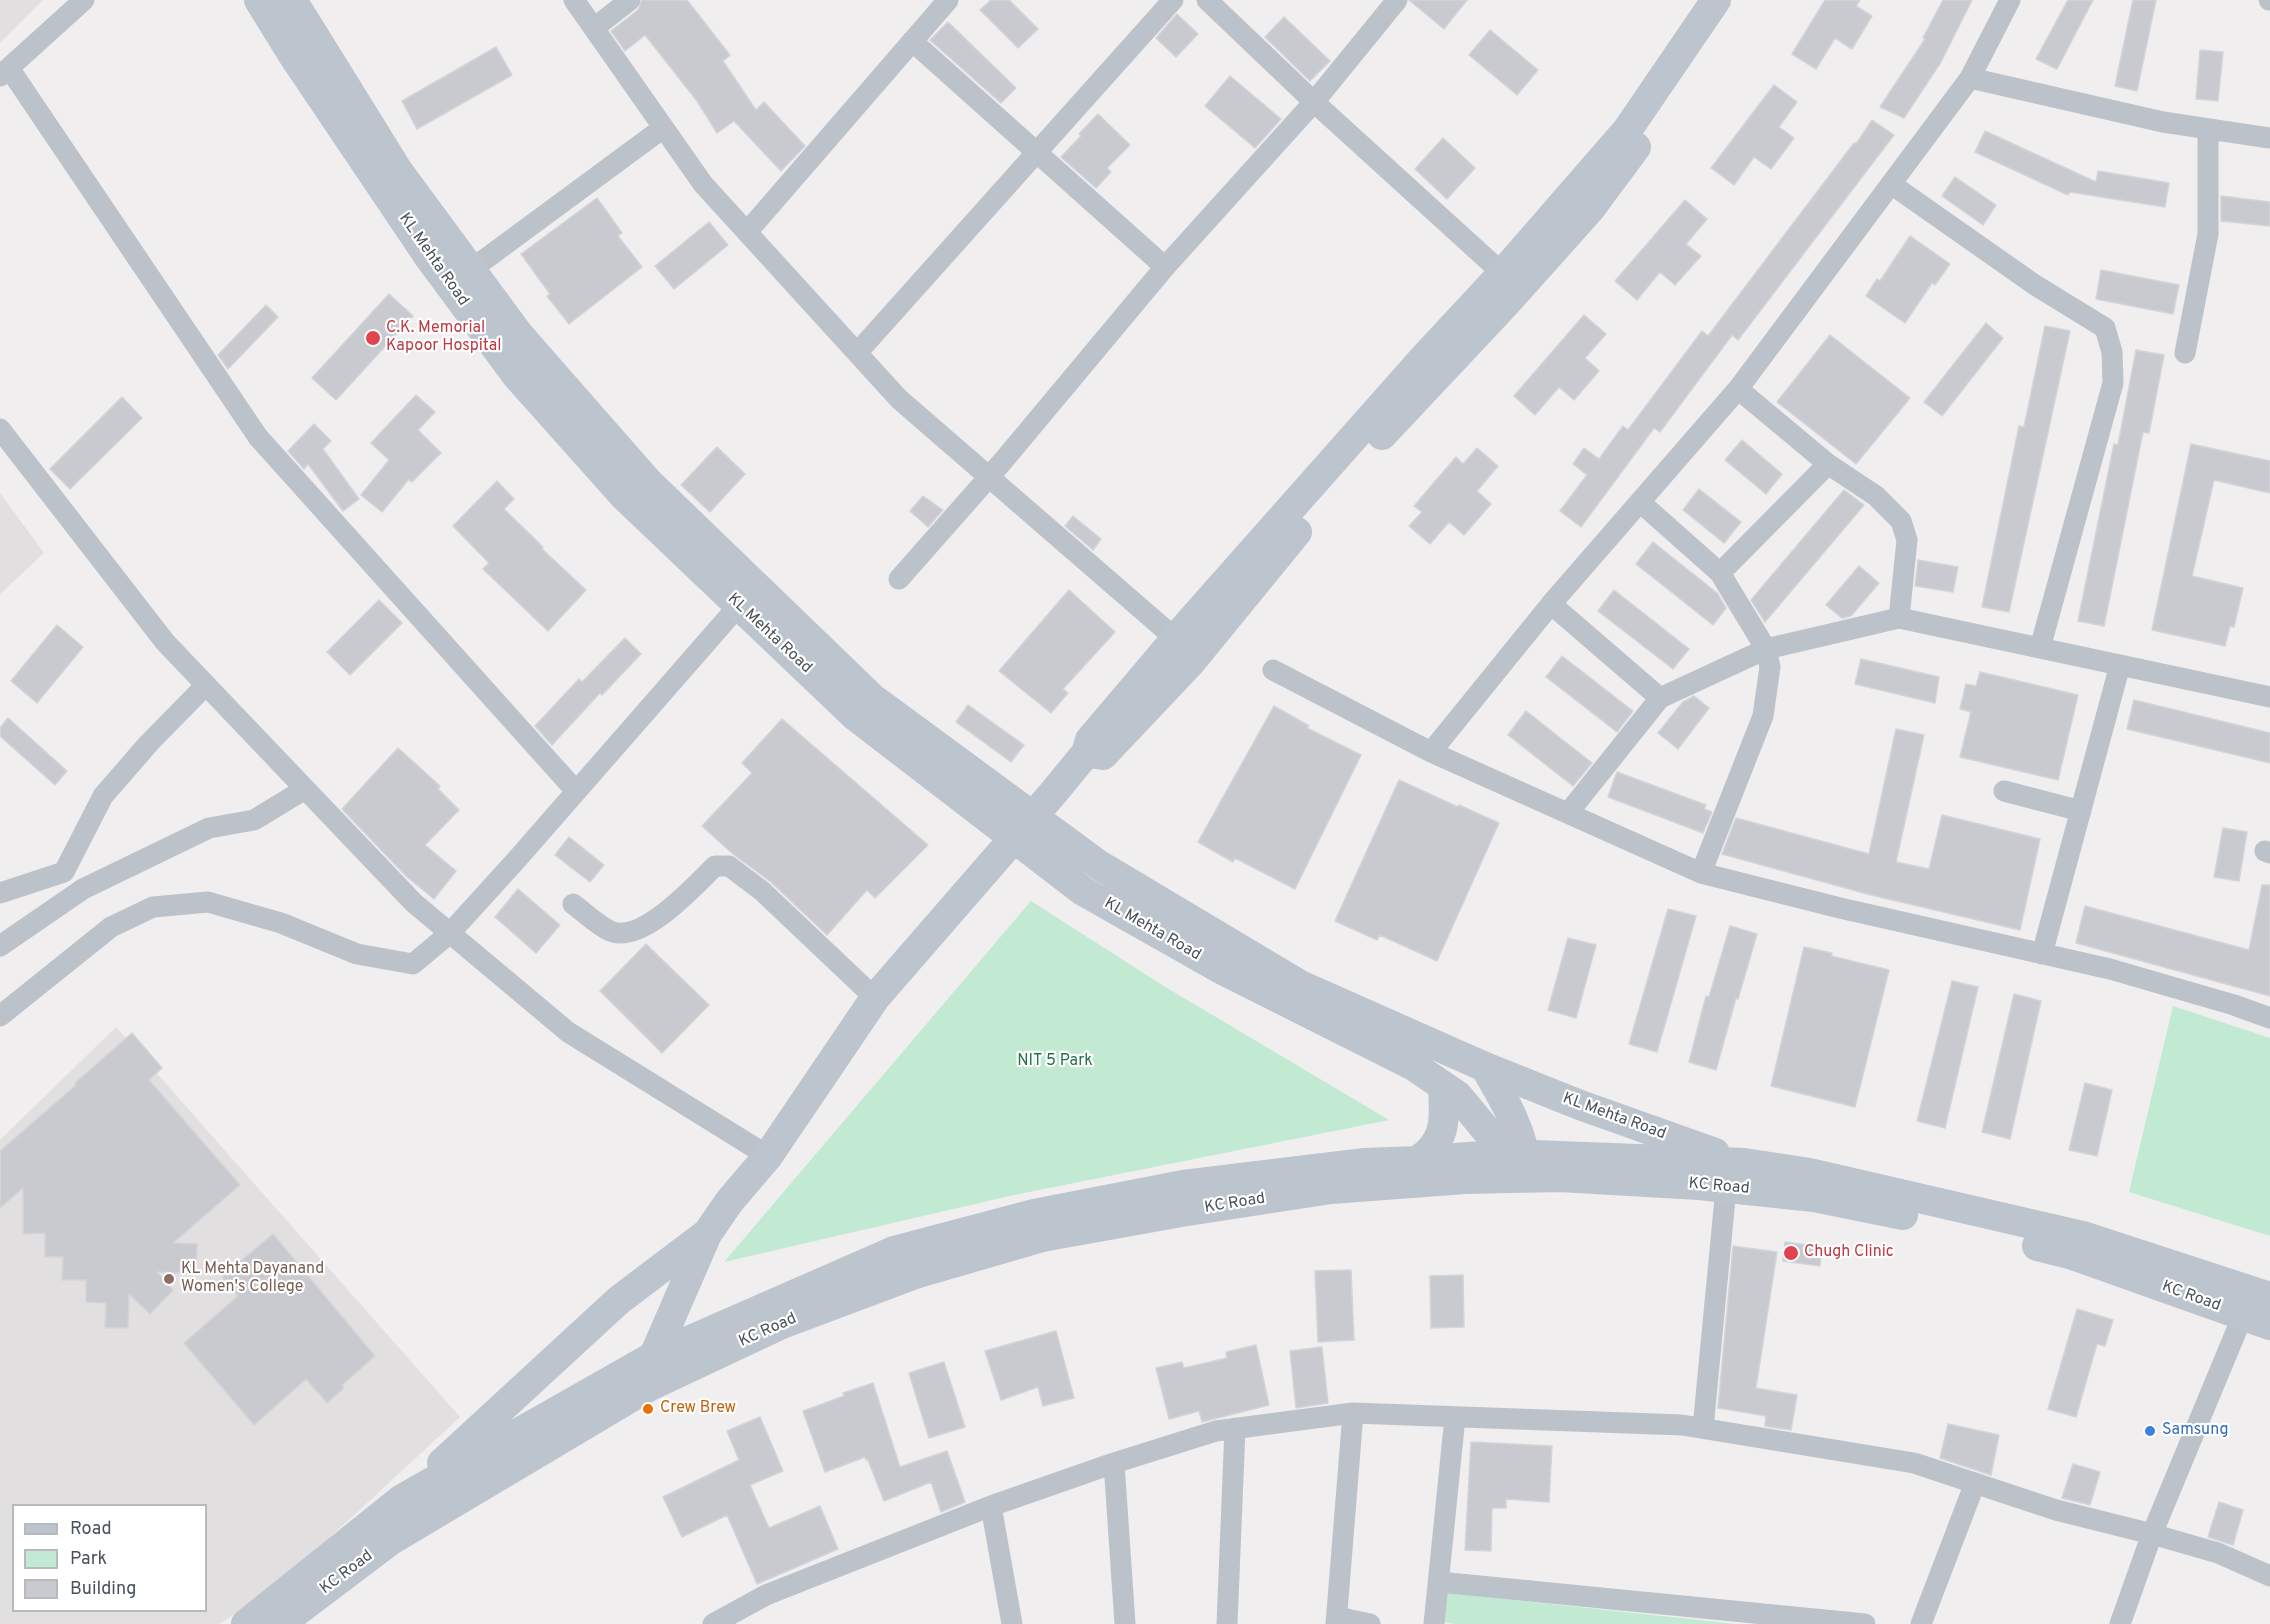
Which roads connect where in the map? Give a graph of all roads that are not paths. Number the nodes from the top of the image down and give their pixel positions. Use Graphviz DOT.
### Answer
graph roads {
  1 [pos="84,0"];
  2 [pos="259,0"];
  3 [pos="292,0"];
  4 [pos="574,0"];
  5 [pos="630,0"];
  6 [pos="948,0"];
  7 [pos="1173,0"];
  8 [pos="1207,0"];
  9 [pos="1397,0"];
  10 [pos="1716,0"];
  11 [pos="1739,0"];
  12 [pos="2010,0"];
  13 [pos="594,28"];
  14 [pos="912,41"];
  15 [pos="4,72"];
  16 [pos="1970,78"];
  17 [pos="1314,102"];
  18 [pos="663,128"];
  19 [pos="2208,129"];
  20 [pos="2270,138"];
  21 [pos="1037,153"];
  22 [pos="1891,184"];
  23 [pos="747,232"];
  24 [pos="1165,267"];
  25 [pos="460,277"];
  26 [pos="1510,281"];
  27 [pos="857,353"];
  28 [pos="2185,353"];
  29 [pos="1738,388"];
  30 [pos="0,429"];
  31 [pos="1828,464"];
  32 [pos="988,478"];
  33 [pos="1640,502"];
  34 [pos="1720,573"];
  35 [pos="899,579"];
  36 [pos="747,595"];
  37 [pos="1551,604"];
  38 [pos="1899,618"];
  39 [pos="1186,648"];
  40 [pos="2040,648"];
  41 [pos="1766,649"];
  42 [pos="2120,665"];
  43 [pos="1273,670"];
  44 [pos="206,685"];
  45 [pos="2270,697"];
  46 [pos="1660,698"];
  47 [pos="1431,752"];
  48 [pos="305,789"];
  49 [pos="575,790"];
  50 [pos="2004,791"];
  51 [pos="2081,811"];
  52 [pos="1568,813"];
  53 [pos="1023,827"];
  54 [pos="1701,873"];
  55 [pos="0,893"];
  56 [pos="573,904"];
  57 [pos="450,933"];
  58 [pos="0,946"];
  59 [pos="2043,954"];
  60 [pos="875,998"];
  61 [pos="0,1016"];
  62 [pos="2270,1018"];
  63 [pos="1485,1067"];
  64 [pos="1443,1086"];
  65 [pos="768,1156"];
  66 [pos="1417,1161"];
  67 [pos="1744,1163"];
  68 [pos="1514,1166"];
  69 [pos="1725,1188"];
  70 [pos="707,1234"];
  71 [pos="2259,1307"];
  72 [pos="654,1356"];
  73 [pos="648,1387"];
  74 [pos="1353,1413"];
  75 [pos="1455,1417"];
  76 [pos="1234,1428"];
  77 [pos="1703,1428"];
  78 [pos="1114,1463"];
  79 [pos="1975,1483"];
  80 [pos="402,1499"];
  81 [pos="992,1506"];
  82 [pos="2152,1534"];
  83 [pos="2270,1576"];
  84 [pos="1439,1582"];
  85 [pos="1336,1621"];
  86 [pos="260,1622"];
  87 [pos="713,1624"];
  88 [pos="1012,1624"];
  89 [pos="1125,1624"];
  90 [pos="1227,1624"];
  91 [pos="1370,1624"];
  92 [pos="1434,1624"];
  93 [pos="1865,1624"];
  94 [pos="1921,1624"];
  95 [pos="2120,1624"];
  1 -- 15 [label="street"];
  2 -- 25 [label="street, KL Mehta Road"];
  3 -- 25 [label="street, KL Mehta Road"];
  4 -- 13 [label="street"];
  5 -- 13 [label="street"];
  6 -- 14 [label="street"];
  7 -- 21 [label="street"];
  8 -- 17 [label="street"];
  9 -- 17 [label="street"];
  10 -- 26 [label="street"];
  11 -- 26 [label="street"];
  12 -- 16 [label="street"];
  13 -- 18 [label="street"];
  14 -- 21 [label="street"];
  14 -- 23 [label="street"];
  15 -- 49 [label="street"];
  16 -- 19 [label="street"];
  16 -- 22 [label="street"];
  17 -- 24 [label="street"];
  17 -- 26 [label="street"];
  18 -- 23 [label="street"];
  18 -- 25 [label="street"];
  19 -- 20 [label="street"];
  19 -- 28 [label="street"];
  21 -- 24 [label="street"];
  21 -- 27 [label="street"];
  22 -- 29 [label="street"];
  22 -- 40 [label="street"];
  23 -- 27 [label="street"];
  24 -- 32 [label="street"];
  25 -- 36 [label="street, KL Mehta Road"];
  26 -- 39 [label="street"];
  27 -- 32 [label="street"];
  29 -- 31 [label="street"];
  29 -- 33 [label="street"];
  30 -- 44 [label="street"];
  31 -- 34 [label="street"];
  31 -- 38 [label="street"];
  32 -- 35 [label="street"];
  32 -- 39 [label="street"];
  33 -- 34 [label="street"];
  33 -- 37 [label="street"];
  34 -- 41 [label="street"];
  36 -- 49 [label="street"];
  36 -- 53 [label="street, KL Mehta Road"];
  37 -- 46 [label="street"];
  37 -- 47 [label="street"];
  38 -- 40 [label="street"];
  38 -- 41 [label="street"];
  39 -- 53 [label="street"];
  40 -- 42 [label="street"];
  41 -- 46 [label="street"];
  41 -- 54 [label="street"];
  42 -- 45 [label="street"];
  42 -- 51 [label="street"];
  43 -- 47 [label="street"];
  44 -- 48 [label="street"];
  44 -- 55 [label="street"];
  46 -- 52 [label="street"];
  47 -- 52 [label="street"];
  48 -- 57 [label="street"];
  48 -- 58 [label="street"];
  49 -- 57 [label="street"];
  50 -- 51 [label="street"];
  51 -- 59 [label="street"];
  52 -- 54 [label="street"];
  53 -- 60 [label="street"];
  53 -- 63 [label="street, KL Mehta Road"];
  53 -- 64 [label="street, KL Mehta Road"];
  54 -- 59 [label="street"];
  56 -- 60 [label="street"];
  57 -- 61 [label="street"];
  57 -- 65 [label="street"];
  59 -- 62 [label="street"];
  60 -- 65 [label="street"];
  63 -- 67 [label="street, KL Mehta Road"];
  63 -- 68 [label="street"];
  64 -- 66 [label="street"];
  64 -- 68 [label="street, KL Mehta Road"];
  65 -- 70 [label="street"];
  66 -- 68 [label="street"];
  66 -- 72 [label="street"];
  67 -- 68 [label="street"];
  67 -- 71 [label="street"];
  68 -- 69 [label="street, KC Road"];
  68 -- 73 [label="street, KC Road"];
  69 -- 71 [label="street, KC Road"];
  69 -- 77 [label="street"];
  70 -- 72 [label="street"];
  70 -- 80 [label="street"];
  71 -- 82 [label="street"];
  72 -- 73 [label="street"];
  72 -- 80 [label="street"];
  73 -- 86 [label="street, KC Road"];
  74 -- 75 [label="street"];
  74 -- 76 [label="street"];
  74 -- 85 [label="street"];
  75 -- 77 [label="street"];
  75 -- 84 [label="street"];
  76 -- 78 [label="street"];
  76 -- 90 [label="street"];
  77 -- 79 [label="street"];
  78 -- 81 [label="street"];
  78 -- 89 [label="street"];
  79 -- 82 [label="street"];
  79 -- 94 [label="street"];
  80 -- 86 [label="street"];
  81 -- 87 [label="street"];
  81 -- 88 [label="street"];
  82 -- 83 [label="street"];
  82 -- 95 [label="street"];
  84 -- 92 [label="street"];
  84 -- 93 [label="street"];
  85 -- 91 [label="street"];
}
